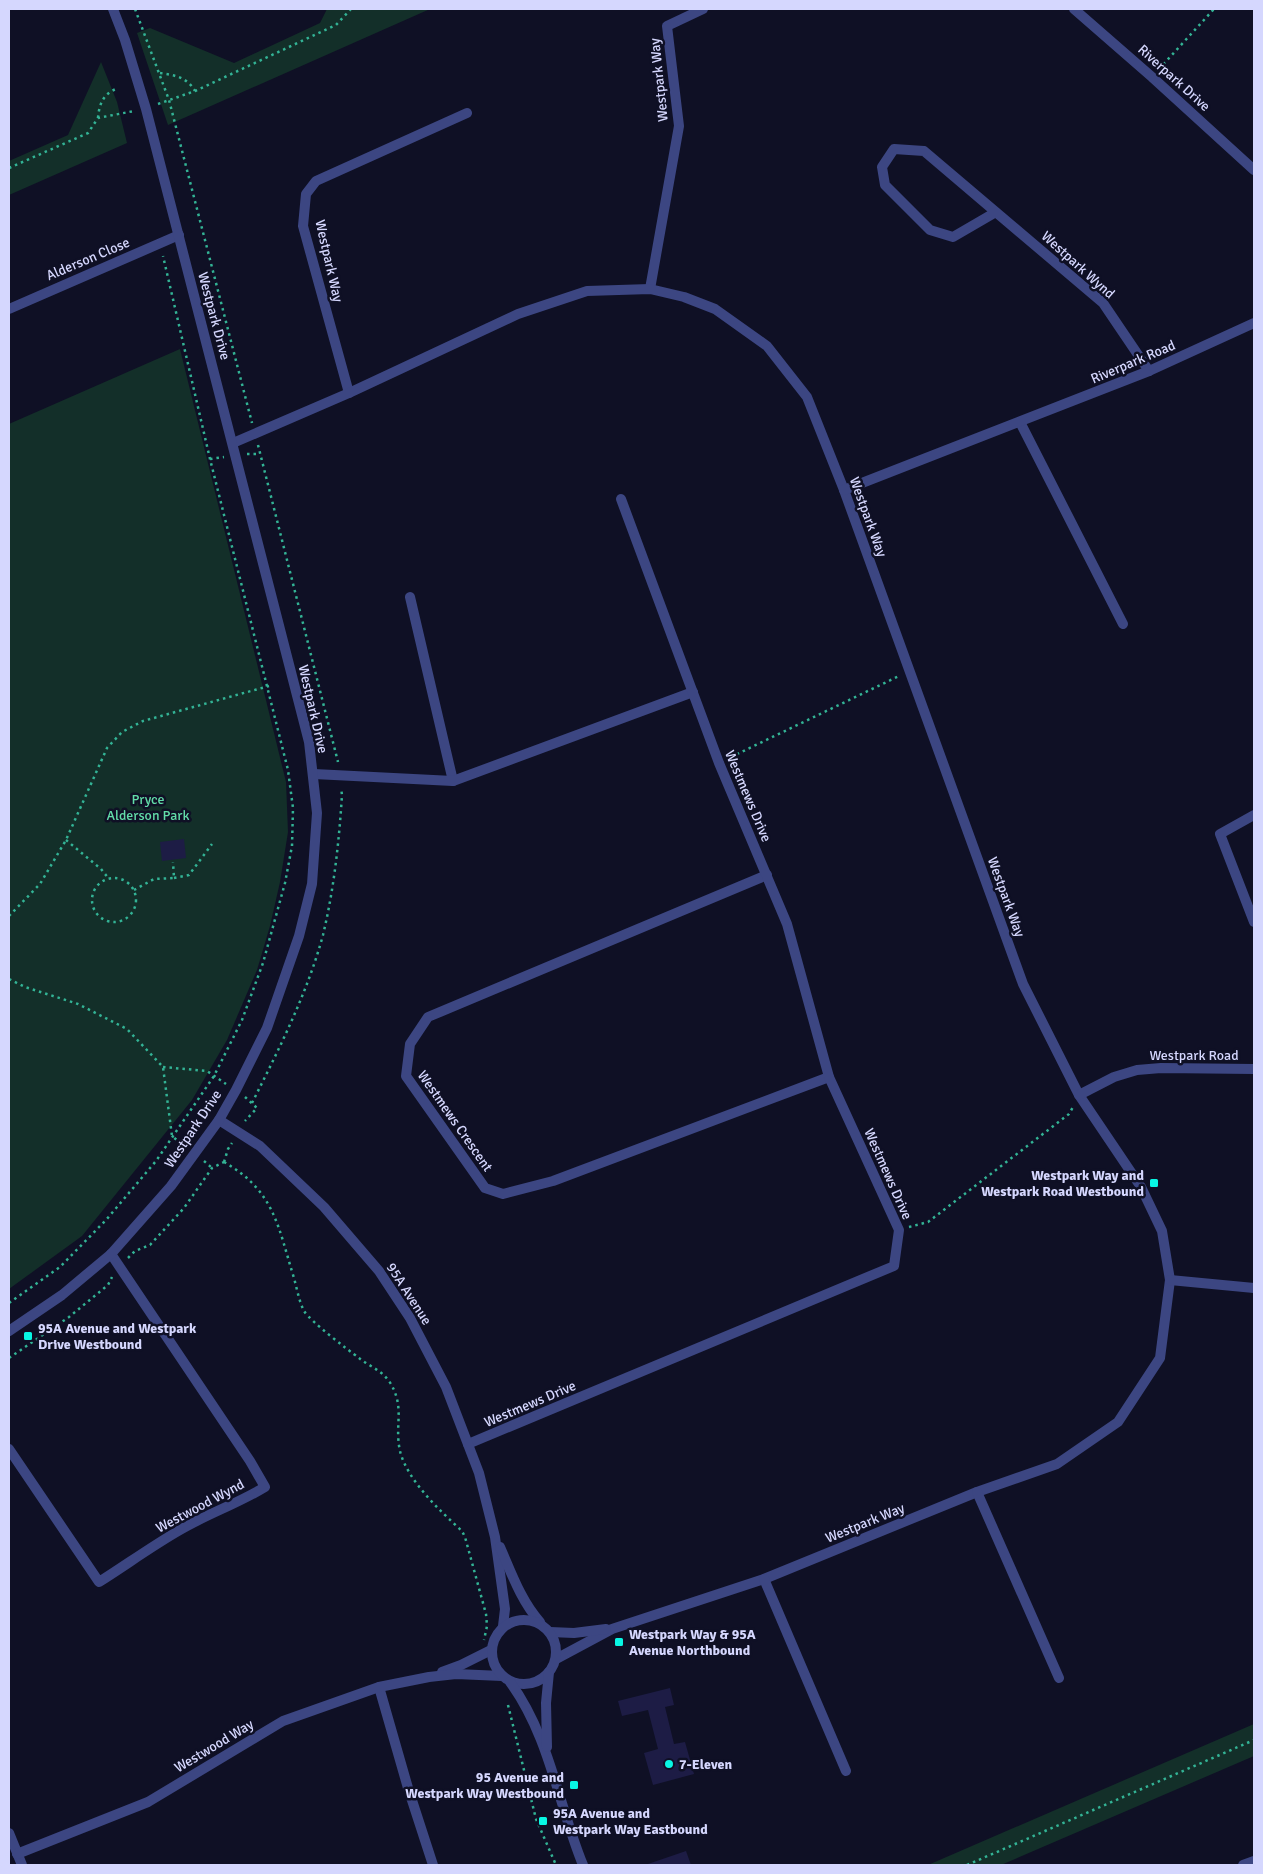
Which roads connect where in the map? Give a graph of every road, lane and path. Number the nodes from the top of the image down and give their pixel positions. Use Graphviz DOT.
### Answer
graph roads {
  1 [pos="113,9"];
  2 [pos="350,9"];
  3 [pos="703,9"];
  4 [pos="1074,9"];
  5 [pos="1214,9"];
  6 [pos="160,72"];
  7 [pos="1152,77"];
  8 [pos="116,89"];
  9 [pos="195,90"];
  10 [pos="146,109"];
  11 [pos="467,113"];
  12 [pos="98,118"];
  13 [pos="9,168"];
  14 [pos="1254,170"];
  15 [pos="996,212"];
  16 [pos="179,235"];
  17 [pos="160,243"];
  18 [pos="650,289"];
  19 [pos="9,309"];
  20 [pos="1254,323"];
  21 [pos="1149,371"];
  22 [pos="349,393"];
  23 [pos="1020,422"];
  24 [pos="233,443"];
  25 [pos="844,490"];
  26 [pos="621,499"];
  27 [pos="410,597"];
  28 [pos="1124,624"];
  29 [pos="909,671"];
  30 [pos="268,686"];
  31 [pos="693,692"];
  32 [pos="719,763"];
  33 [pos="314,774"];
  34 [pos="452,781"];
  35 [pos="1254,815"];
  36 [pos="66,840"];
  37 [pos="212,844"];
  38 [pos="173,862"];
  39 [pos="767,875"];
  40 [pos="174,878"];
  41 [pos="109,879"];
  42 [pos="134,890"];
  43 [pos="9,916"];
  44 [pos="1254,922"];
  45 [pos="9,979"];
  46 [pos="163,1067"];
  47 [pos="1254,1069"];
  48 [pos="214,1076"];
  49 [pos="829,1077"];
  50 [pos="236,1090"];
  51 [pos="1079,1095"];
  52 [pos="252,1103"];
  53 [pos="219,1120"];
  54 [pos="172,1136"];
  55 [pos="195,1154"];
  56 [pos="224,1162"];
  57 [pos="212,1168"];
  58 [pos="899,1230"];
  59 [pos="111,1254"];
  60 [pos="1170,1280"];
  61 [pos="1254,1288"];
  62 [pos="9,1303"];
  63 [pos="9,1331"];
  64 [pos="468,1444"];
  65 [pos="9,1449"];
  66 [pos="977,1492"];
  67 [pos="495,1537"];
  68 [pos="764,1578"];
  69 [pos="503,1626"];
  70 [pos="612,1629"];
  71 [pos="547,1630"];
  72 [pos="480,1644"];
  73 [pos="491,1650"];
  74 [pos="556,1659"];
  75 [pos="549,1672"];
  76 [pos="429,1677"];
  77 [pos="1059,1678"];
  78 [pos="506,1679"];
  79 [pos="380,1687"];
  80 [pos="506,1699"];
  81 [pos="1254,1740"];
  82 [pos="548,1753"];
  83 [pos="846,1771"];
  84 [pos="9,1833"];
  85 [pos="17,1854"];
  86 [pos="1254,1861"];
  87 [pos="22,1865"];
  88 [pos="433,1865"];
  89 [pos="556,1865"];
  90 [pos="583,1865"];
  91 [pos="967,1865"];
  92 [pos="1243,1865"];
  1 -- 10 [label="street, Westpark Drive"];
  2 -- 9 [label="path"];
  3 -- 18 [label="street, Westpark Way"];
  4 -- 7 [label="street, Riverpark Drive"];
  5 -- 7 [label="path"];
  6 -- 9 [label="path"];
  7 -- 14 [label="street, Riverpark Drive"];
  8 -- 12 [label="path"];
  9 -- 10 [label="path"];
  10 -- 12 [label="path"];
  10 -- 16 [label="street, Westpark Drive"];
  11 -- 22 [label="street, Westpark Way"];
  12 -- 13 [label="path"];
  15 -- 15 [label="street, Westpark Wynd"];
  15 -- 21 [label="street, Westpark Wynd"];
  16 -- 17 [label="street, Alderson Close"];
  16 -- 24 [label="street, Westpark Drive"];
  17 -- 19 [label="street, Alderson Close"];
  17 -- 30 [label="path"];
  18 -- 22 [label="street, Westpark Way"];
  18 -- 25 [label="street, Westpark Way"];
  20 -- 21 [label="street, Riverpark Road"];
  21 -- 23 [label="street, Riverpark Road"];
  22 -- 24 [label="street, Westpark Way"];
  23 -- 25 [label="street, Riverpark Road"];
  23 -- 28 [label="street"];
  24 -- 33 [label="street, Westpark Drive"];
  25 -- 29 [label="street, Westpark Way"];
  26 -- 31 [label="street, Westmews Drive"];
  27 -- 34 [label="street"];
  29 -- 32 [label="path"];
  29 -- 51 [label="street, Westpark Way"];
  30 -- 36 [label="path"];
  30 -- 48 [label="path"];
  31 -- 32 [label="street, Westmews Drive"];
  31 -- 34 [label="street"];
  32 -- 39 [label="street, Westmews Drive"];
  33 -- 34 [label="street"];
  33 -- 50 [label="street, Westpark Drive"];
  35 -- 44 [label="street"];
  36 -- 41 [label="path"];
  36 -- 43 [label="path"];
  37 -- 40 [label="path"];
  38 -- 40 [label="path"];
  39 -- 49 [label="street, Westmews Drive"];
  39 -- 49 [label="street, Westmews Crescent"];
  40 -- 42 [label="path"];
  41 -- 42 [label="path"];
  41 -- 42 [label="path"];
  45 -- 46 [label="path"];
  46 -- 48 [label="path"];
  46 -- 54 [label="path"];
  47 -- 51 [label="street, Westpark Road"];
  48 -- 50 [label="path"];
  48 -- 54 [label="path"];
  49 -- 58 [label="street, Westmews Drive"];
  50 -- 52 [label="path"];
  50 -- 53 [label="street, Westpark Drive"];
  51 -- 58 [label="path"];
  51 -- 60 [label="street, Westpark Way"];
  53 -- 55 [label="street, Westpark Drive"];
  53 -- 64 [label="street, 95A Avenue"];
  54 -- 55 [label="path"];
  54 -- 62 [label="path"];
  55 -- 57 [label="path"];
  55 -- 59 [label="street, Westpark Drive"];
  56 -- 72 [label="path"];
  58 -- 64 [label="street, Westmews Drive"];
  59 -- 63 [label="street, Westpark Drive"];
  59 -- 65 [label="street, Westwood Wynd"];
  60 -- 61 [label="street"];
  60 -- 66 [label="street, Westpark Way"];
  64 -- 67 [label="street, 95A Avenue"];
  66 -- 68 [label="street, Westpark Way"];
  66 -- 77 [label="street"];
  67 -- 69 [label="street, 95A Avenue"];
  67 -- 71 [label="street, 95A Avenue"];
  68 -- 70 [label="street, Westpark Way"];
  68 -- 83 [label="street"];
  69 -- 71 [label="street"];
  69 -- 73 [label="street"];
  70 -- 71 [label="street, Westpark Way"];
  70 -- 74 [label="street, Westpark Way"];
  71 -- 74 [label="street"];
  73 -- 76 [label="street, Westwood Way"];
  73 -- 78 [label="street"];
  74 -- 75 [label="street"];
  75 -- 78 [label="street"];
  75 -- 82 [label="street"];
  76 -- 78 [label="street, Westwood Way"];
  76 -- 79 [label="street, Westwood Way"];
  78 -- 82 [label="street"];
  79 -- 85 [label="street, Westwood Way"];
  79 -- 88 [label="street"];
  80 -- 89 [label="path"];
  81 -- 91 [label="path"];
  82 -- 90 [label="street"];
  84 -- 85 [label="street"];
  85 -- 87 [label="street"];
  86 -- 92 [label="street"];
}
